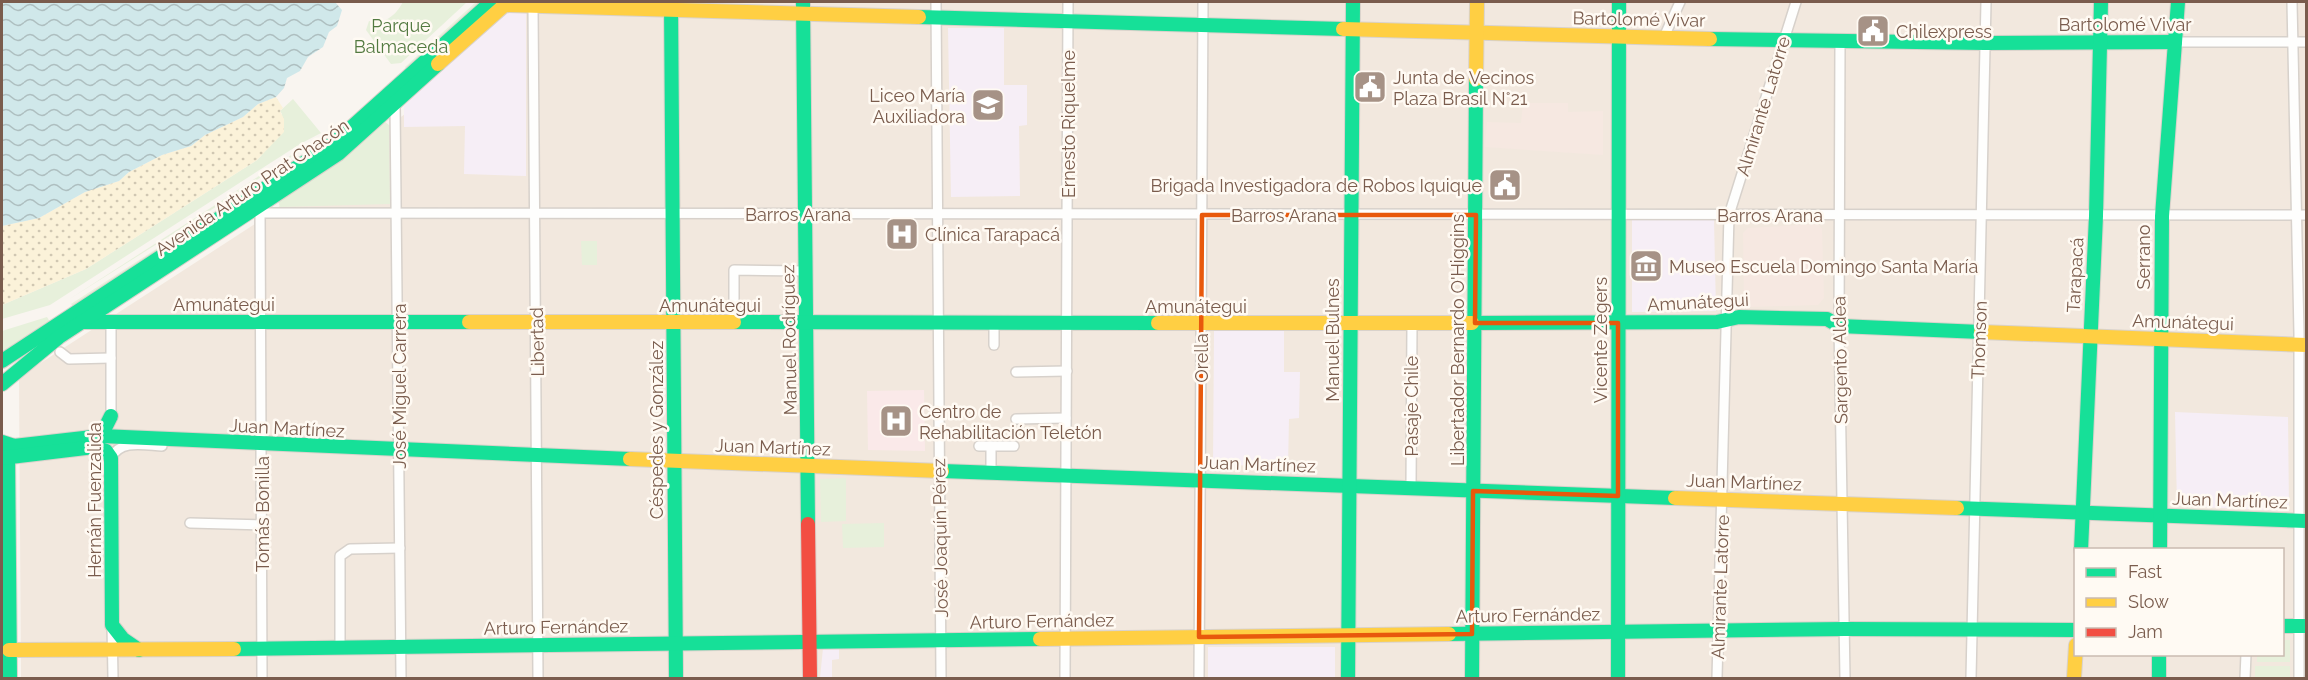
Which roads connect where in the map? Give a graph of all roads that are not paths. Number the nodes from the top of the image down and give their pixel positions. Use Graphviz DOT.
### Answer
graph roads {
  1 [pos="936,2"];
  2 [pos="1068,2"];
  3 [pos="1203,2"];
  4 [pos="1353,2"];
  5 [pos="1477,2"];
  6 [pos="1619,2"];
  7 [pos="1680,2"];
  8 [pos="1796,2"];
  9 [pos="1986,2"];
  10 [pos="2101,2"];
  11 [pos="2178,2"];
  12 [pos="2292,2"];
  13 [pos="501,3"];
  14 [pos="533,6"];
  15 [pos="671,6"];
  16 [pos="803,8"];
  17 [pos="936,18"];
  18 [pos="1068,21"];
  19 [pos="1203,25"];
  20 [pos="1352,29"];
  21 [pos="1477,33"];
  22 [pos="1619,36"];
  23 [pos="1665,38"];
  24 [pos="1783,40"];
  25 [pos="1840,41"];
  26 [pos="2100,42"];
  27 [pos="2175,42"];
  28 [pos="2293,42"];
  29 [pos="2307,42"];
  30 [pos="1985,43"];
  31 [pos="391,101"];
  32 [pos="261,209"];
  33 [pos="397,213"];
  34 [pos="535,213"];
  35 [pos="672,214"];
  36 [pos="806,214"];
  37 [pos="937,214"];
  38 [pos="1067,214"];
  39 [pos="1202,214"];
  40 [pos="1351,215"];
  41 [pos="1476,215"];
  42 [pos="1619,215"];
  43 [pos="1729,215"];
  44 [pos="1839,216"];
  45 [pos="1982,216"];
  46 [pos="2096,216"];
  47 [pos="2162,216"];
  48 [pos="2302,216"];
  49 [pos="806,271"];
  50 [pos="1727,321"];
  51 [pos="82,322"];
  52 [pos="111,322"];
  53 [pos="261,323"];
  54 [pos="398,323"];
  55 [pos="536,323"];
  56 [pos="673,323"];
  57 [pos="1350,323"];
  58 [pos="1412,323"];
  59 [pos="1475,323"];
  60 [pos="1618,323"];
  61 [pos="734,324"];
  62 [pos="807,324"];
  63 [pos="938,324"];
  64 [pos="994,324"];
  65 [pos="1067,324"];
  66 [pos="1202,325"];
  67 [pos="1839,326"];
  68 [pos="1979,331"];
  69 [pos="2091,336"];
  70 [pos="2161,339"];
  71 [pos="2303,344"];
  72 [pos="994,345"];
  73 [pos="60,352"];
  74 [pos="111,358"];
  75 [pos="2,361"];
  76 [pos="1067,371"];
  77 [pos="1016,372"];
  78 [pos="2,384"];
  79 [pos="111,416"];
  80 [pos="1066,418"];
  81 [pos="1016,419"];
  82 [pos="106,436"];
  83 [pos="209,442"];
  84 [pos="261,446"];
  85 [pos="979,446"];
  86 [pos="991,446"];
  87 [pos="1014,446"];
  88 [pos="5,450"];
  89 [pos="400,451"];
  90 [pos="538,456"];
  91 [pos="111,458"];
  92 [pos="674,461"];
  93 [pos="808,466"];
  94 [pos="939,471"];
  95 [pos="991,473"];
  96 [pos="1066,475"];
  97 [pos="2,477"];
  98 [pos="1200,480"];
  99 [pos="1349,486"];
  100 [pos="1411,488"];
  101 [pos="1473,490"];
  102 [pos="1618,496"];
  103 [pos="1723,500"];
  104 [pos="1844,504"];
  105 [pos="1973,509"];
  106 [pos="2082,513"];
  107 [pos="2160,516"];
  108 [pos="7,521"];
  109 [pos="2303,521"];
  110 [pos="190,523"];
  111 [pos="262,525"];
  112 [pos="400,548"];
  113 [pos="2080,548"];
  114 [pos="2160,548"];
  115 [pos="112,625"];
  116 [pos="2284,626"];
  117 [pos="2303,626"];
  118 [pos="1845,629"];
  119 [pos="1719,630"];
  120 [pos="2074,630"];
  121 [pos="1971,631"];
  122 [pos="1618,632"];
  123 [pos="1472,633"];
  124 [pos="1348,635"];
  125 [pos="1199,637"];
  126 [pos="1066,639"];
  127 [pos="941,640"];
  128 [pos="810,642"];
  129 [pos="675,644"];
  130 [pos="538,645"];
  131 [pos="401,647"];
  132 [pos="340,648"];
  133 [pos="262,649"];
  134 [pos="9,650"];
  135 [pos="112,651"];
  136 [pos="140,651"];
  137 [pos="2075,656"];
  138 [pos="2159,656"];
  139 [pos="2246,656"];
  140 [pos="10,678"];
  141 [pos="112,678"];
  142 [pos="262,678"];
  143 [pos="401,678"];
  144 [pos="538,678"];
  145 [pos="676,678"];
  146 [pos="810,678"];
  147 [pos="941,678"];
  148 [pos="1065,678"];
  149 [pos="1199,678"];
  150 [pos="1348,678"];
  151 [pos="1472,678"];
  152 [pos="1618,678"];
  153 [pos="1717,678"];
  154 [pos="1845,678"];
  155 [pos="1971,678"];
  156 [pos="2074,678"];
  157 [pos="2159,678"];
  158 [pos="2245,678"];
  159 [pos="2299,678"];
  1 -- 17 [label="street, José Joaquín Pérez"];
  2 -- 18 [label="street, Ernesto Riquelme"];
  3 -- 19 [label="street, Orella"];
  4 -- 20 [label="street, Manuel Bulnes"];
  5 -- 21 [label="street, Libertador Bernardo O'Higgins"];
  6 -- 22 [label="street, Vicente Zegers"];
  7 -- 23 [label="street"];
  8 -- 24 [label="street, Almirante Latorre"];
  9 -- 30 [label="street, Thomson"];
  10 -- 26 [label="street, Tarapacá"];
  11 -- 27 [label="street, Serrano"];
  12 -- 28 [label="street"];
  13 -- 14 [label="street, Bartolomé Vivar"];
  13 -- 31 [label="street, Avenida Arturo Prat Chacón"];
  14 -- 15 [label="street, Bartolomé Vivar"];
  14 -- 34 [label="street, Libertad"];
  15 -- 16 [label="street, Bartolomé Vivar"];
  15 -- 35 [label="street, Céspedes y González"];
  16 -- 17 [label="street, Bartolomé Vivar"];
  16 -- 36 [label="street, Manuel Rodríguez"];
  17 -- 18 [label="street, Bartolomé Vivar"];
  17 -- 37 [label="street, José Joaquín Pérez"];
  18 -- 19 [label="street, Bartolomé Vivar"];
  18 -- 38 [label="street, Ernesto Riquelme"];
  19 -- 20 [label="street, Bartolomé Vivar"];
  19 -- 39 [label="street, Orella"];
  20 -- 21 [label="street, Bartolomé Vivar"];
  20 -- 40 [label="street, Manuel Bulnes"];
  21 -- 22 [label="street, Bartolomé Vivar"];
  21 -- 41 [label="street, Libertador Bernardo O'Higgins"];
  22 -- 23 [label="street, Bartolomé Vivar"];
  22 -- 42 [label="street, Vicente Zegers"];
  23 -- 24 [label="street, Bartolomé Vivar"];
  24 -- 25 [label="street, Bartolomé Vivar"];
  24 -- 43 [label="street, Almirante Latorre"];
  25 -- 30 [label="street, Bartolomé Vivar"];
  25 -- 44 [label="street, Sargento Aldea"];
  26 -- 27 [label="street, Bartolomé Vivar"];
  26 -- 30 [label="street, Bartolomé Vivar"];
  26 -- 46 [label="street, Tarapacá"];
  27 -- 28 [label="street, Bartolomé Vivar"];
  27 -- 47 [label="street, Serrano"];
  28 -- 29 [label="street, Bartolomé Vivar"];
  28 -- 48 [label="street"];
  30 -- 45 [label="street, Thomson"];
  31 -- 32 [label="street, Avenida Arturo Prat Chacón"];
  31 -- 33 [label="street, José Miguel Carrera"];
  31 -- 75 [label="street, Avenida Arturo Prat Chacón"];
  32 -- 33 [label="street, Barros Arana"];
  32 -- 51 [label="street, Avenida Arturo Prat Chacón"];
  32 -- 53 [label="street, Tomás Bonilla"];
  33 -- 34 [label="street, Barros Arana"];
  33 -- 54 [label="street, José Miguel Carrera"];
  34 -- 35 [label="street, Barros Arana"];
  34 -- 55 [label="street, Libertad"];
  35 -- 36 [label="street, Barros Arana"];
  35 -- 56 [label="street, Céspedes y González"];
  36 -- 37 [label="street, Barros Arana"];
  36 -- 49 [label="street, Manuel Rodríguez"];
  37 -- 38 [label="street, Barros Arana"];
  37 -- 63 [label="street, José Joaquín Pérez"];
  38 -- 39 [label="street, Barros Arana"];
  38 -- 65 [label="street, Ernesto Riquelme"];
  39 -- 40 [label="street, Barros Arana"];
  39 -- 66 [label="street, Orella"];
  40 -- 41 [label="street, Barros Arana"];
  40 -- 57 [label="street, Manuel Bulnes"];
  41 -- 42 [label="street, Barros Arana"];
  41 -- 59 [label="street, Libertador Bernardo O'Higgins"];
  42 -- 43 [label="street, Barros Arana"];
  42 -- 60 [label="street, Vicente Zegers"];
  43 -- 44 [label="street, Barros Arana"];
  43 -- 50 [label="street, Almirante Latorre"];
  44 -- 45 [label="street, Barros Arana"];
  44 -- 67 [label="street, Sargento Aldea"];
  45 -- 46 [label="street, Barros Arana"];
  45 -- 68 [label="street, Thomson"];
  46 -- 47 [label="street, Barros Arana"];
  46 -- 69 [label="street, Tarapacá"];
  47 -- 48 [label="street, Barros Arana"];
  47 -- 70 [label="street, Serrano"];
  48 -- 71 [label="street"];
  49 -- 61 [label="street"];
  49 -- 62 [label="street, Manuel Rodríguez"];
  50 -- 60 [label="street, Amunátegui"];
  50 -- 67 [label="street, Amunátegui"];
  50 -- 103 [label="street, Almirante Latorre"];
  51 -- 52 [label="street, Amunátegui"];
  51 -- 78 [label="street, Avenida Arturo Prat Chacón"];
  52 -- 53 [label="street, Amunátegui"];
  52 -- 74 [label="street, Hernán Fuenzalida"];
  53 -- 54 [label="street, Amunátegui"];
  53 -- 84 [label="street, Tomás Bonilla"];
  54 -- 55 [label="street, Amunátegui"];
  54 -- 89 [label="street, José Miguel Carrera"];
  55 -- 56 [label="street, Amunátegui"];
  55 -- 90 [label="street, Libertad"];
  56 -- 61 [label="street, Amunátegui"];
  56 -- 92 [label="street, Céspedes y González"];
  57 -- 58 [label="street, Amunátegui"];
  57 -- 66 [label="street, Amunátegui"];
  57 -- 99 [label="street, Manuel Bulnes"];
  58 -- 59 [label="street, Amunátegui"];
  58 -- 100 [label="street, Pasaje Chile"];
  59 -- 60 [label="street, Amunátegui"];
  59 -- 101 [label="street, Libertador Bernardo O'Higgins"];
  60 -- 102 [label="street, Vicente Zegers"];
  61 -- 62 [label="street, Amunátegui"];
  62 -- 63 [label="street, Amunátegui"];
  62 -- 93 [label="street, Manuel Rodríguez"];
  63 -- 64 [label="street, Amunátegui"];
  63 -- 94 [label="street, José Joaquín Pérez"];
  64 -- 65 [label="street, Amunátegui"];
  64 -- 72 [label="street"];
  65 -- 66 [label="street, Amunátegui"];
  65 -- 76 [label="street, Ernesto Riquelme"];
  66 -- 98 [label="street, Orella"];
  67 -- 68 [label="street, Amunátegui"];
  67 -- 104 [label="street, Sargento Aldea"];
  68 -- 69 [label="street, Amunátegui"];
  68 -- 105 [label="street, Thomson"];
  69 -- 70 [label="street, Amunátegui"];
  69 -- 106 [label="street, Tarapacá"];
  70 -- 71 [label="street, Amunátegui"];
  70 -- 107 [label="street, Serrano"];
  71 -- 109 [label="street"];
  73 -- 74 [label="street"];
  74 -- 79 [label="street, Hernán Fuenzalida"];
  76 -- 77 [label="street"];
  76 -- 80 [label="street, Ernesto Riquelme"];
  79 -- 82 [label="street"];
  80 -- 81 [label="street"];
  80 -- 96 [label="street, Ernesto Riquelme"];
  82 -- 83 [label="street, Juan Martínez"];
  82 -- 88 [label="street, Juan Martínez"];
  82 -- 91 [label="street, Hernán Fuenzalida"];
  83 -- 84 [label="street, Juan Martínez"];
  83 -- 91 [label="street, Juan Martínez"];
  84 -- 89 [label="street, Juan Martínez"];
  84 -- 111 [label="street, Tomás Bonilla"];
  85 -- 86 [label="street"];
  86 -- 87 [label="street"];
  86 -- 95 [label="street"];
  88 -- 91 [label="street"];
  88 -- 108 [label="street"];
  89 -- 90 [label="street, Juan Martínez"];
  89 -- 112 [label="street, José Miguel Carrera"];
  90 -- 92 [label="street, Juan Martínez"];
  90 -- 130 [label="street, Libertad"];
  91 -- 115 [label="street, Hernán Fuenzalida"];
  92 -- 93 [label="street, Juan Martínez"];
  92 -- 129 [label="street, Céspedes y González"];
  93 -- 94 [label="street, Juan Martínez"];
  93 -- 128 [label="street, Manuel Rodríguez"];
  94 -- 95 [label="street, Juan Martínez"];
  94 -- 127 [label="street, José Joaquín Pérez"];
  95 -- 96 [label="street, Juan Martínez"];
  96 -- 98 [label="street, Juan Martínez"];
  96 -- 126 [label="street, Ernesto Riquelme"];
  97 -- 108 [label="street"];
  98 -- 99 [label="street, Juan Martínez"];
  98 -- 125 [label="street, Orella"];
  99 -- 100 [label="street, Juan Martínez"];
  99 -- 124 [label="street, Manuel Bulnes"];
  100 -- 101 [label="street, Juan Martínez"];
  101 -- 102 [label="street, Juan Martínez"];
  101 -- 123 [label="street, Libertador Bernardo O'Higgins"];
  102 -- 103 [label="street, Juan Martínez"];
  102 -- 122 [label="street, Vicente Zegers"];
  103 -- 104 [label="street, Juan Martínez"];
  103 -- 119 [label="street, Almirante Latorre"];
  104 -- 105 [label="street, Juan Martínez"];
  104 -- 118 [label="street, Sargento Aldea"];
  105 -- 106 [label="street, Juan Martínez"];
  105 -- 121 [label="street, Thomson"];
  106 -- 107 [label="street, Juan Martínez"];
  106 -- 113 [label="street, Tarapacá"];
  107 -- 109 [label="street, Juan Martínez"];
  107 -- 114 [label="street, Serrano"];
  108 -- 134 [label="street"];
  109 -- 117 [label="street"];
  110 -- 111 [label="street"];
  111 -- 133 [label="street, Tomás Bonilla"];
  112 -- 131 [label="street, José Miguel Carrera"];
  112 -- 132 [label="street"];
  115 -- 135 [label="street, Hernán Fuenzalida"];
  115 -- 136 [label="street"];
  116 -- 117 [label="street"];
  117 -- 159 [label="street"];
  118 -- 119 [label="street, Arturo Fernández"];
  118 -- 121 [label="street, Arturo Fernández"];
  118 -- 154 [label="street, Sargento Aldea"];
  119 -- 122 [label="street, Arturo Fernández"];
  119 -- 153 [label="street, Almirante Latorre"];
  120 -- 121 [label="street, Arturo Fernández"];
  121 -- 155 [label="street, Thomson"];
  122 -- 123 [label="street, Arturo Fernández"];
  122 -- 152 [label="street, Vicente Zegers"];
  123 -- 124 [label="street, Arturo Fernández"];
  123 -- 151 [label="street, Libertador Bernardo O'Higgins"];
  124 -- 125 [label="street, Arturo Fernández"];
  124 -- 150 [label="street, Manuel Bulnes"];
  125 -- 126 [label="street, Arturo Fernández"];
  125 -- 149 [label="street, Orella"];
  126 -- 127 [label="street, Arturo Fernández"];
  126 -- 148 [label="street, Ernesto Riquelme"];
  127 -- 128 [label="street, Arturo Fernández"];
  127 -- 147 [label="street, José Joaquín Pérez"];
  128 -- 129 [label="street, Arturo Fernández"];
  128 -- 146 [label="street, Manuel Rodríguez"];
  129 -- 130 [label="street, Arturo Fernández"];
  129 -- 145 [label="street, Céspedes y González"];
  130 -- 131 [label="street, Arturo Fernández"];
  130 -- 144 [label="street, Libertad"];
  131 -- 132 [label="street, Arturo Fernández"];
  131 -- 143 [label="street, José Miguel Carrera"];
  132 -- 133 [label="street, Arturo Fernández"];
  133 -- 136 [label="street, Arturo Fernández"];
  133 -- 142 [label="street, Tomás Bonilla"];
  134 -- 135 [label="street, Arturo Fernández"];
  134 -- 140 [label="street"];
  135 -- 136 [label="street, Arturo Fernández"];
  135 -- 141 [label="street, Hernán Fuenzalida"];
  137 -- 156 [label="street"];
  138 -- 157 [label="street"];
  139 -- 158 [label="street"];
}
